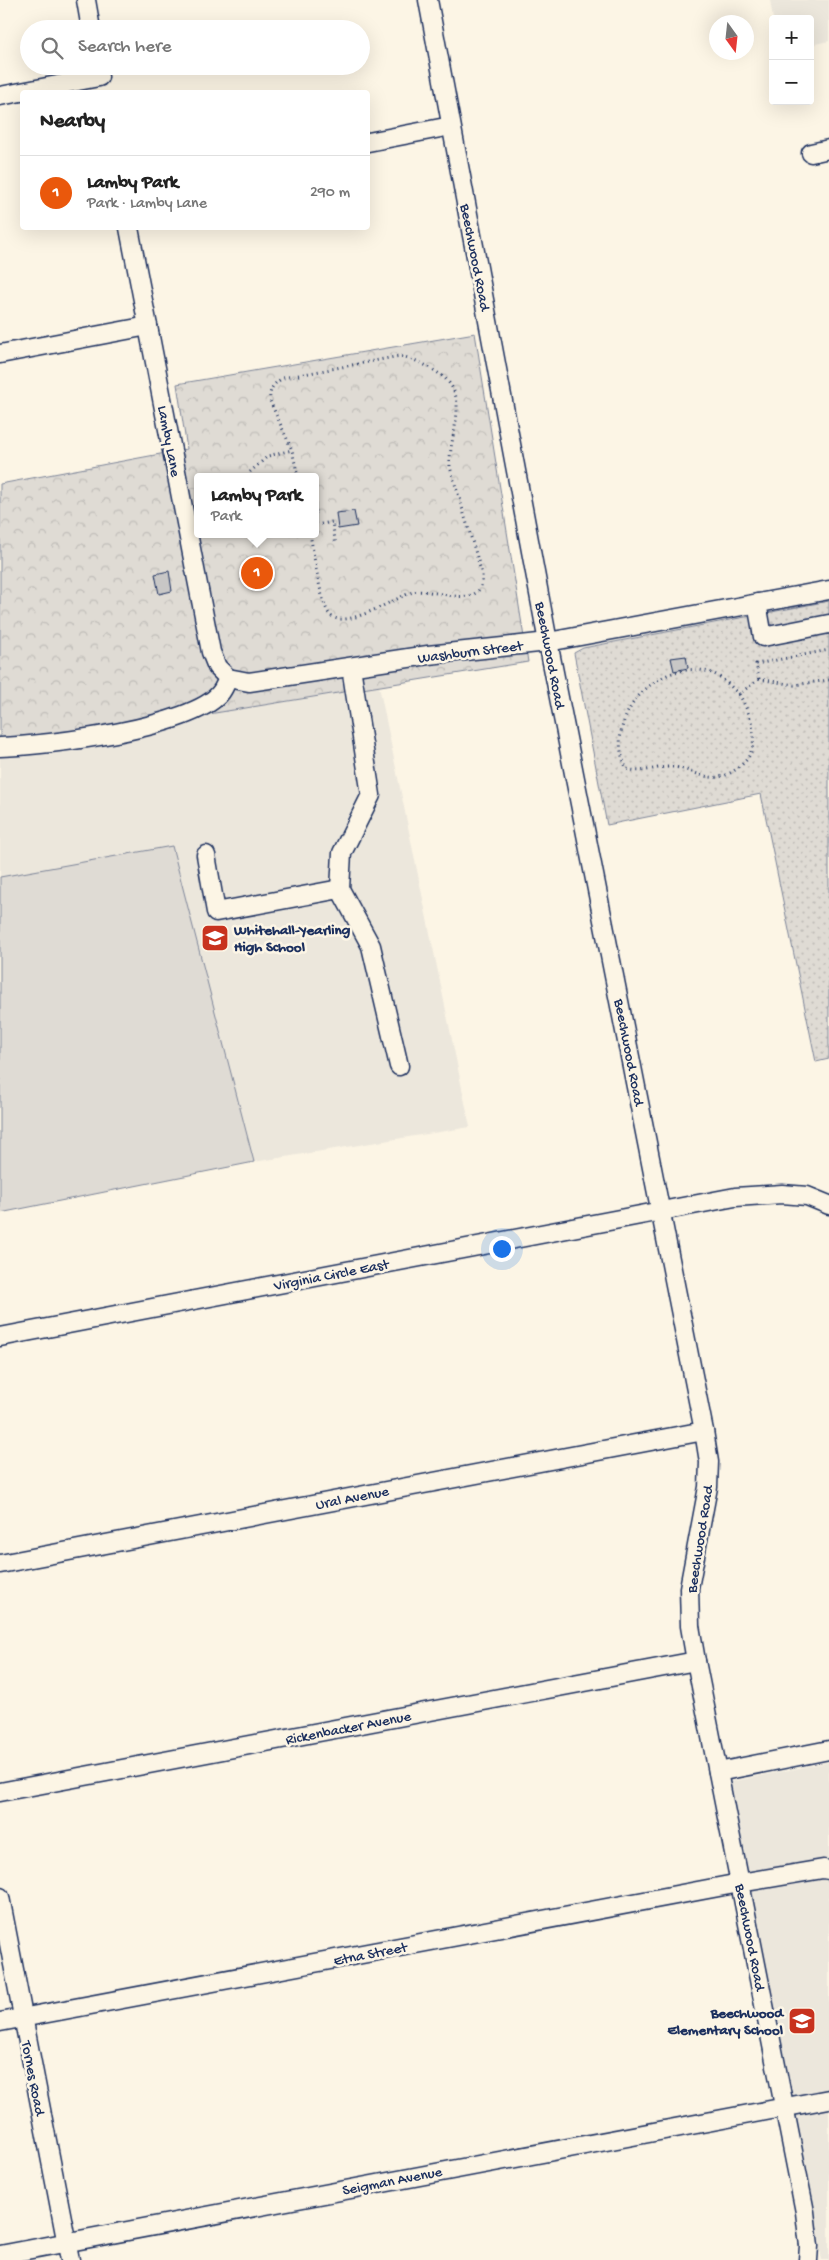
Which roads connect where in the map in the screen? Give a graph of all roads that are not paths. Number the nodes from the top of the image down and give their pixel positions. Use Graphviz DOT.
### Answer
graph roads {
  1 [pos="86,0"];
  2 [pos="428,0"];
  3 [pos="89,20"];
  4 [pos="99,79"];
  5 [pos="35,90"];
  6 [pos="20,93"];
  7 [pos="0,96"];
  8 [pos="451,126"];
  9 [pos="370,142"];
  10 [pos="829,149"];
  11 [pos="811,153"];
  12 [pos="129,230"];
  13 [pos="148,326"];
  14 [pos="0,354"];
  15 [pos="829,590"];
  16 [pos="757,603"];
  17 [pos="829,624"];
  18 [pos="548,642"];
  19 [pos="351,667"];
  20 [pos="228,678"];
  21 [pos="0,747"];
  22 [pos="206,855"];
  23 [pos="340,890"];
  24 [pos="399,1066"];
  25 [pos="829,1205"];
  26 [pos="661,1210"];
  27 [pos="0,1337"];
  28 [pos="704,1431"];
  29 [pos="0,1564"];
  30 [pos="696,1661"];
  31 [pos="829,1750"];
  32 [pos="718,1772"];
  33 [pos="0,1792"];
  34 [pos="829,1870"];
  35 [pos="740,1883"];
  36 [pos="0,1897"];
  37 [pos="23,2018"];
  38 [pos="0,2022"];
  39 [pos="829,2098"];
  40 [pos="784,2106"];
  41 [pos="66,2242"];
  42 [pos="0,2255"];
  43 [pos="70,2260"];
  44 [pos="808,2260"];
  1 -- 3 [label="street"];
  2 -- 8 [label="street, Beechwood Road"];
  4 -- 5 [label="street"];
  6 -- 7 [label="street"];
  8 -- 9 [label="street"];
  8 -- 18 [label="street, Beechwood Road"];
  10 -- 11 [label="street"];
  12 -- 13 [label="street, Lamby Lane"];
  13 -- 14 [label="street"];
  13 -- 20 [label="street, Lamby Lane"];
  15 -- 16 [label="street, Washburn Street"];
  16 -- 17 [label="street"];
  16 -- 18 [label="street, Washburn Street"];
  18 -- 19 [label="street, Washburn Street"];
  18 -- 26 [label="street, Beechwood Road"];
  19 -- 20 [label="street, Washburn Street"];
  19 -- 23 [label="street"];
  20 -- 21 [label="street"];
  22 -- 23 [label="street"];
  23 -- 24 [label="street"];
  25 -- 26 [label="street, Virginia Circle East"];
  26 -- 27 [label="street, Virginia Circle East"];
  26 -- 28 [label="street, Beechwood Road"];
  28 -- 29 [label="street, Ural Avenue"];
  28 -- 30 [label="street, Beechwood Road"];
  30 -- 32 [label="street, Beechwood Road"];
  30 -- 33 [label="street, Rickenbacker Avenue"];
  31 -- 32 [label="street"];
  32 -- 35 [label="street, Beechwood Road"];
  34 -- 35 [label="street, Etna Street"];
  35 -- 37 [label="street, Etna Street"];
  35 -- 40 [label="street, Beechwood Road"];
  36 -- 37 [label="street, Tornes Road"];
  37 -- 38 [label="street, Etna Street"];
  37 -- 41 [label="street, Tornes Road"];
  39 -- 40 [label="street, Seigman Avenue"];
  40 -- 41 [label="street, Seigman Avenue"];
  40 -- 44 [label="street, Beechwood Road"];
  41 -- 42 [label="street, Seigman Avenue"];
  41 -- 43 [label="street, Tornes Road"];
}
